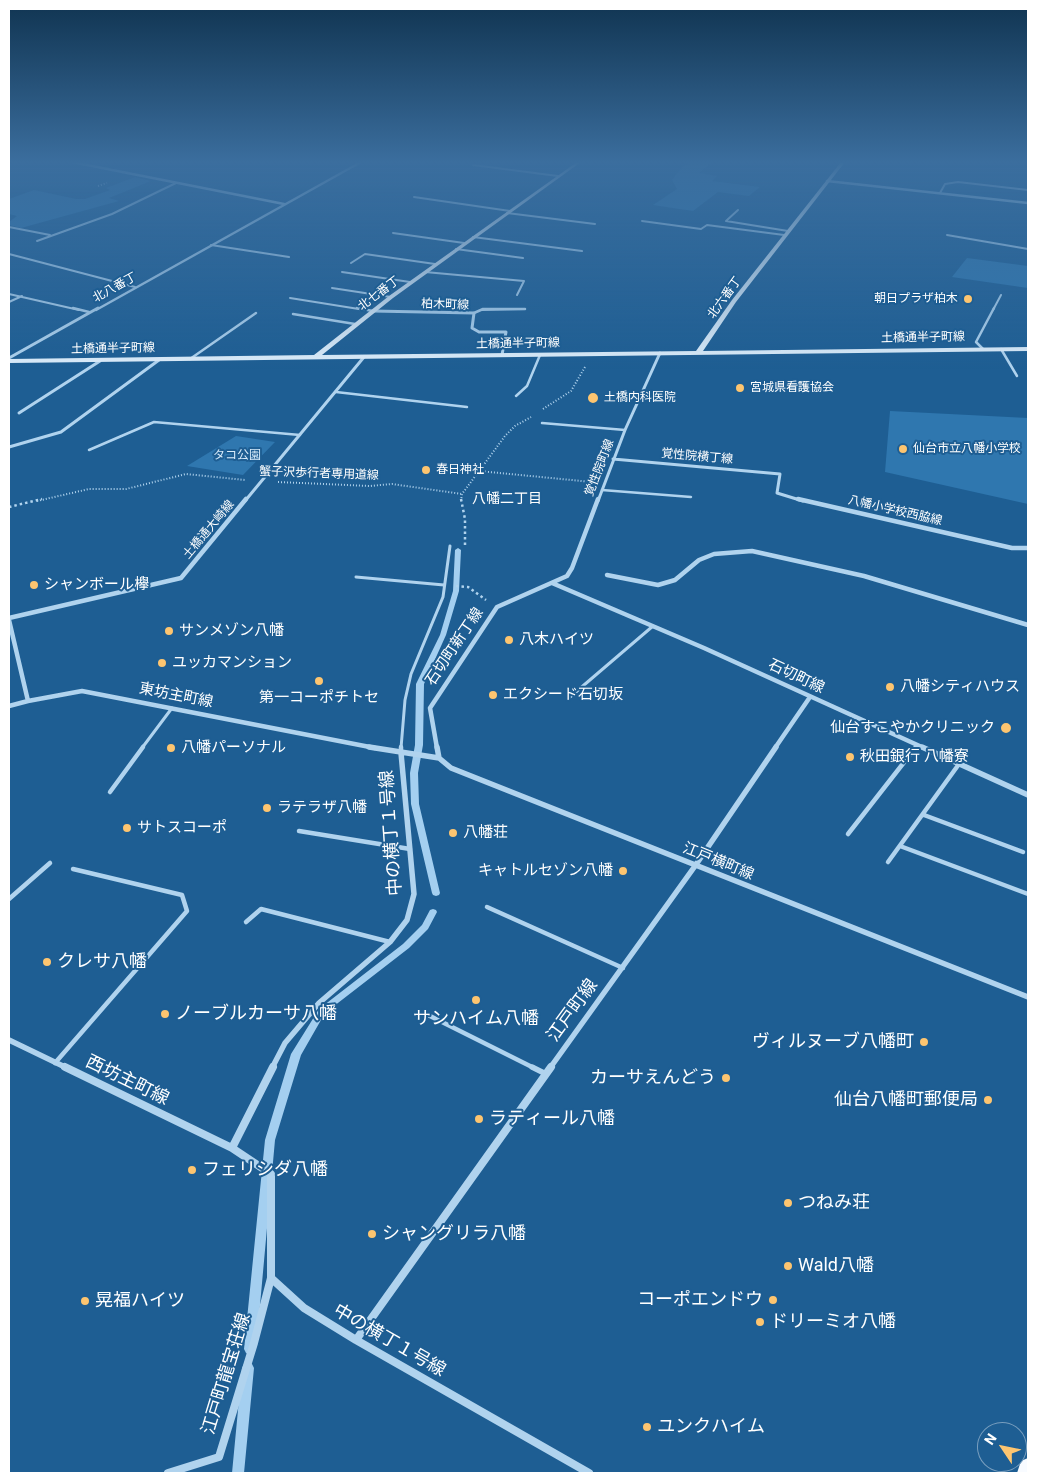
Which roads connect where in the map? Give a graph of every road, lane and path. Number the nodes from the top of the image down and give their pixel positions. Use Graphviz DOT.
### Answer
graph roads {
  1 [pos="29,231"];
  2 [pos="65,231"];
  3 [pos="235,231"];
  4 [pos="481,231"];
  5 [pos="768,231"];
  6 [pos="777,231"];
  7 [pos="393,233"];
  8 [pos="786,233"];
  9 [pos="947,235"];
  10 [pos="52,236"];
  11 [pos="472,237"];
  12 [pos="37,241"];
  13 [pos="464,243"];
  14 [pos="210,245"];
  15 [pos="456,249"];
  16 [pos="1028,249"];
  17 [pos="582,250"];
  18 [pos="9,254"];
  19 [pos="288,257"];
  20 [pos="523,258"];
  21 [pos="351,263"];
  22 [pos="435,264"];
  23 [pos="342,272"];
  24 [pos="425,272"];
  25 [pos="410,282"];
  26 [pos="135,287"];
  27 [pos="332,288"];
  28 [pos="9,294"];
  29 [pos="517,295"];
  30 [pos="1001,295"];
  31 [pos="22,296"];
  32 [pos="391,297"];
  33 [pos="290,298"];
  34 [pos="9,302"];
  35 [pos="525,309"];
  36 [pos="373,311"];
  37 [pos="89,312"];
  38 [pos="256,313"];
  39 [pos="474,313"];
  40 [pos="293,314"];
  41 [pos="356,324"];
  42 [pos="983,349"];
  43 [pos="1001,349"];
  44 [pos="1028,349"];
  45 [pos="660,353"];
  46 [pos="698,353"];
  47 [pos="502,355"];
  48 [pos="540,355"];
  49 [pos="364,357"];
  50 [pos="9,358"];
  51 [pos="315,358"];
  52 [pos="159,360"];
  53 [pos="189,360"];
  54 [pos="100,361"];
  55 [pos="589,361"];
  56 [pos="1016,376"];
  57 [pos="336,392"];
  58 [pos="516,396"];
  59 [pos="467,407"];
  60 [pos="20,413"];
  61 [pos="542,423"];
  62 [pos="625,430"];
  63 [pos="300,436"];
  64 [pos="9,447"];
  65 [pos="89,450"];
  66 [pos="613,460"];
  67 [pos="479,471"];
  68 [pos="780,474"];
  69 [pos="263,482"];
  70 [pos="603,483"];
  71 [pos="602,490"];
  72 [pos="462,494"];
  73 [pos="691,497"];
  74 [pos="9,506"];
  75 [pos="465,545"];
  76 [pos="450,546"];
  77 [pos="1028,548"];
  78 [pos="607,576"];
  79 [pos="356,578"];
  80 [pos="552,583"];
  81 [pos="444,585"];
  82 [pos="465,587"];
  83 [pos="497,607"];
  84 [pos="9,619"];
  85 [pos="1028,625"];
  86 [pos="653,626"];
  87 [pos="570,697"];
  88 [pos="810,697"];
  89 [pos="28,701"];
  90 [pos="9,706"];
  91 [pos="172,708"];
  92 [pos="917,745"];
  93 [pos="404,753"];
  94 [pos="439,758"];
  95 [pos="958,764"];
  96 [pos="110,792"];
  97 [pos="1028,795"];
  98 [pos="924,815"];
  99 [pos="299,831"];
  100 [pos="848,834"];
  101 [pos="900,846"];
  102 [pos="410,849"];
  103 [pos="1023,852"];
  104 [pos="888,862"];
  105 [pos="50,863"];
  106 [pos="695,866"];
  107 [pos="73,869"];
  108 [pos="1028,894"];
  109 [pos="9,899"];
  110 [pos="487,907"];
  111 [pos="246,922"];
  112 [pos="390,942"];
  113 [pos="623,968"];
  114 [pos="1028,996"];
  115 [pos="428,1015"];
  116 [pos="9,1040"];
  117 [pos="55,1063"];
  118 [pos="546,1074"];
  119 [pos="232,1148"];
  120 [pos="271,1278"];
  121 [pos="356,1340"];
  122 [pos="1028,1468"];
  123 [pos="168,1473"];
  124 [pos="589,1473"];
  125 [pos="1027,1473"];
  1 -- 10 [label="lane"];
  2 -- 10 [label="lane"];
  3 -- 14 [label="street, 北八番丁"];
  4 -- 11 [label="street, 北七番丁"];
  5 -- 8 [label="lane"];
  6 -- 8 [label="lane"];
  7 -- 13 [label="lane"];
  8 -- 46 [label="street, 北六番丁"];
  9 -- 16 [label="lane"];
  10 -- 12 [label="lane"];
  11 -- 13 [label="street, 北七番丁"];
  11 -- 17 [label="lane"];
  13 -- 15 [label="street, 北七番丁"];
  14 -- 19 [label="lane"];
  14 -- 26 [label="street, 北八番丁"];
  15 -- 20 [label="lane"];
  15 -- 22 [label="street, 北七番丁"];
  18 -- 26 [label="lane"];
  21 -- 22 [label="lane"];
  22 -- 24 [label="street, 北七番丁"];
  23 -- 25 [label="lane"];
  24 -- 25 [label="street, 北七番丁"];
  24 -- 29 [label="lane"];
  25 -- 32 [label="street, 北七番丁"];
  26 -- 37 [label="street, 北八番丁"];
  27 -- 32 [label="lane"];
  28 -- 31 [label="lane"];
  30 -- 42 [label="lane"];
  31 -- 34 [label="lane"];
  31 -- 37 [label="lane"];
  32 -- 36 [label="street, 北七番丁"];
  33 -- 36 [label="lane"];
  35 -- 39 [label="lane"];
  36 -- 39 [label="street, 柏木町線"];
  36 -- 41 [label="street, 北七番丁"];
  37 -- 50 [label="street, 北八番丁"];
  38 -- 53 [label="lane"];
  39 -- 47 [label="street, 柏木町線"];
  40 -- 41 [label="lane"];
  41 -- 51 [label="street, 北七番丁"];
  42 -- 43 [label="street, 土橋通半子町線"];
  42 -- 46 [label="street, 土橋通半子町線"];
  43 -- 44 [label="street, 土橋通半子町線"];
  43 -- 56 [label="lane"];
  45 -- 46 [label="street, 土橋通半子町線"];
  45 -- 48 [label="street, 土橋通半子町線"];
  45 -- 62 [label="street, 覚性院町線"];
  47 -- 48 [label="street, 土橋通半子町線"];
  47 -- 49 [label="street, 土橋通半子町線"];
  48 -- 58 [label="lane"];
  49 -- 51 [label="street, 土橋通半子町線"];
  49 -- 57 [label="street, 土橋通大崎線"];
  50 -- 54 [label="street, 土橋通半子町線"];
  51 -- 53 [label="street, 土橋通半子町線"];
  52 -- 53 [label="street, 土橋通半子町線"];
  52 -- 54 [label="street, 土橋通半子町線"];
  52 -- 64 [label="street"];
  54 -- 60 [label="street"];
  55 -- 67 [label="path"];
  57 -- 59 [label="lane"];
  57 -- 63 [label="street, 土橋通大崎線"];
  61 -- 62 [label="lane"];
  62 -- 66 [label="street, 覚性院町線"];
  63 -- 65 [label="lane"];
  63 -- 69 [label="street, 土橋通大崎線"];
  66 -- 68 [label="street, 覚性院横丁線"];
  66 -- 70 [label="street, 覚性院町線"];
  67 -- 70 [label="path"];
  67 -- 72 [label="path"];
  68 -- 77 [label="street, 八幡小学校西脇線"];
  69 -- 72 [label="path, 蟹子沢歩行者専用道線"];
  69 -- 74 [label="path, 蟹子沢歩行者専用道線"];
  69 -- 84 [label="street, 土橋通大崎線"];
  70 -- 71 [label="street, 覚性院町線"];
  71 -- 73 [label="lane"];
  71 -- 80 [label="street, 覚性院町線"];
  72 -- 75 [label="path"];
  76 -- 81 [label="lane"];
  78 -- 85 [label="street"];
  79 -- 81 [label="lane"];
  80 -- 83 [label="street, 石切町新丁線"];
  80 -- 86 [label="street, 石切町線"];
  81 -- 93 [label="lane"];
  82 -- 83 [label="path"];
  83 -- 94 [label="street, 石切町新丁線"];
  84 -- 89 [label="street"];
  86 -- 87 [label="lane"];
  86 -- 88 [label="street, 石切町線"];
  88 -- 92 [label="street, 石切町線"];
  88 -- 106 [label="street, 江戸町線"];
  89 -- 90 [label="street, 東坊主町線"];
  89 -- 91 [label="street, 東坊主町線"];
  91 -- 93 [label="street, 東坊主町線"];
  91 -- 96 [label="lane"];
  92 -- 95 [label="street, 石切町線"];
  92 -- 100 [label="lane"];
  93 -- 94 [label="street, 江戸横町線"];
  93 -- 102 [label="street, 中の横丁１号線"];
  94 -- 106 [label="street, 江戸横町線"];
  95 -- 97 [label="street, 石切町線"];
  95 -- 98 [label="lane"];
  98 -- 101 [label="lane"];
  98 -- 103 [label="lane"];
  99 -- 102 [label="lane"];
  101 -- 104 [label="lane"];
  101 -- 108 [label="lane"];
  102 -- 112 [label="street, 中の横丁１号線"];
  105 -- 109 [label="lane"];
  106 -- 113 [label="street, 江戸町線"];
  106 -- 114 [label="street, 江戸横町線"];
  107 -- 117 [label="lane"];
  110 -- 113 [label="lane"];
  111 -- 112 [label="lane"];
  112 -- 119 [label="street, 中の横丁１号線"];
  113 -- 118 [label="street, 江戸町線"];
  115 -- 118 [label="lane"];
  116 -- 117 [label="street, 西坊主町線"];
  117 -- 119 [label="street, 西坊主町線"];
  118 -- 121 [label="street, 江戸町線"];
  119 -- 120 [label="street"];
  120 -- 121 [label="street, 中の横丁１号線"];
  120 -- 123 [label="street, 江戸町龍宝荘線"];
  121 -- 124 [label="street, 中の横丁１号線"];
  122 -- 125 [label="main road"];
}
